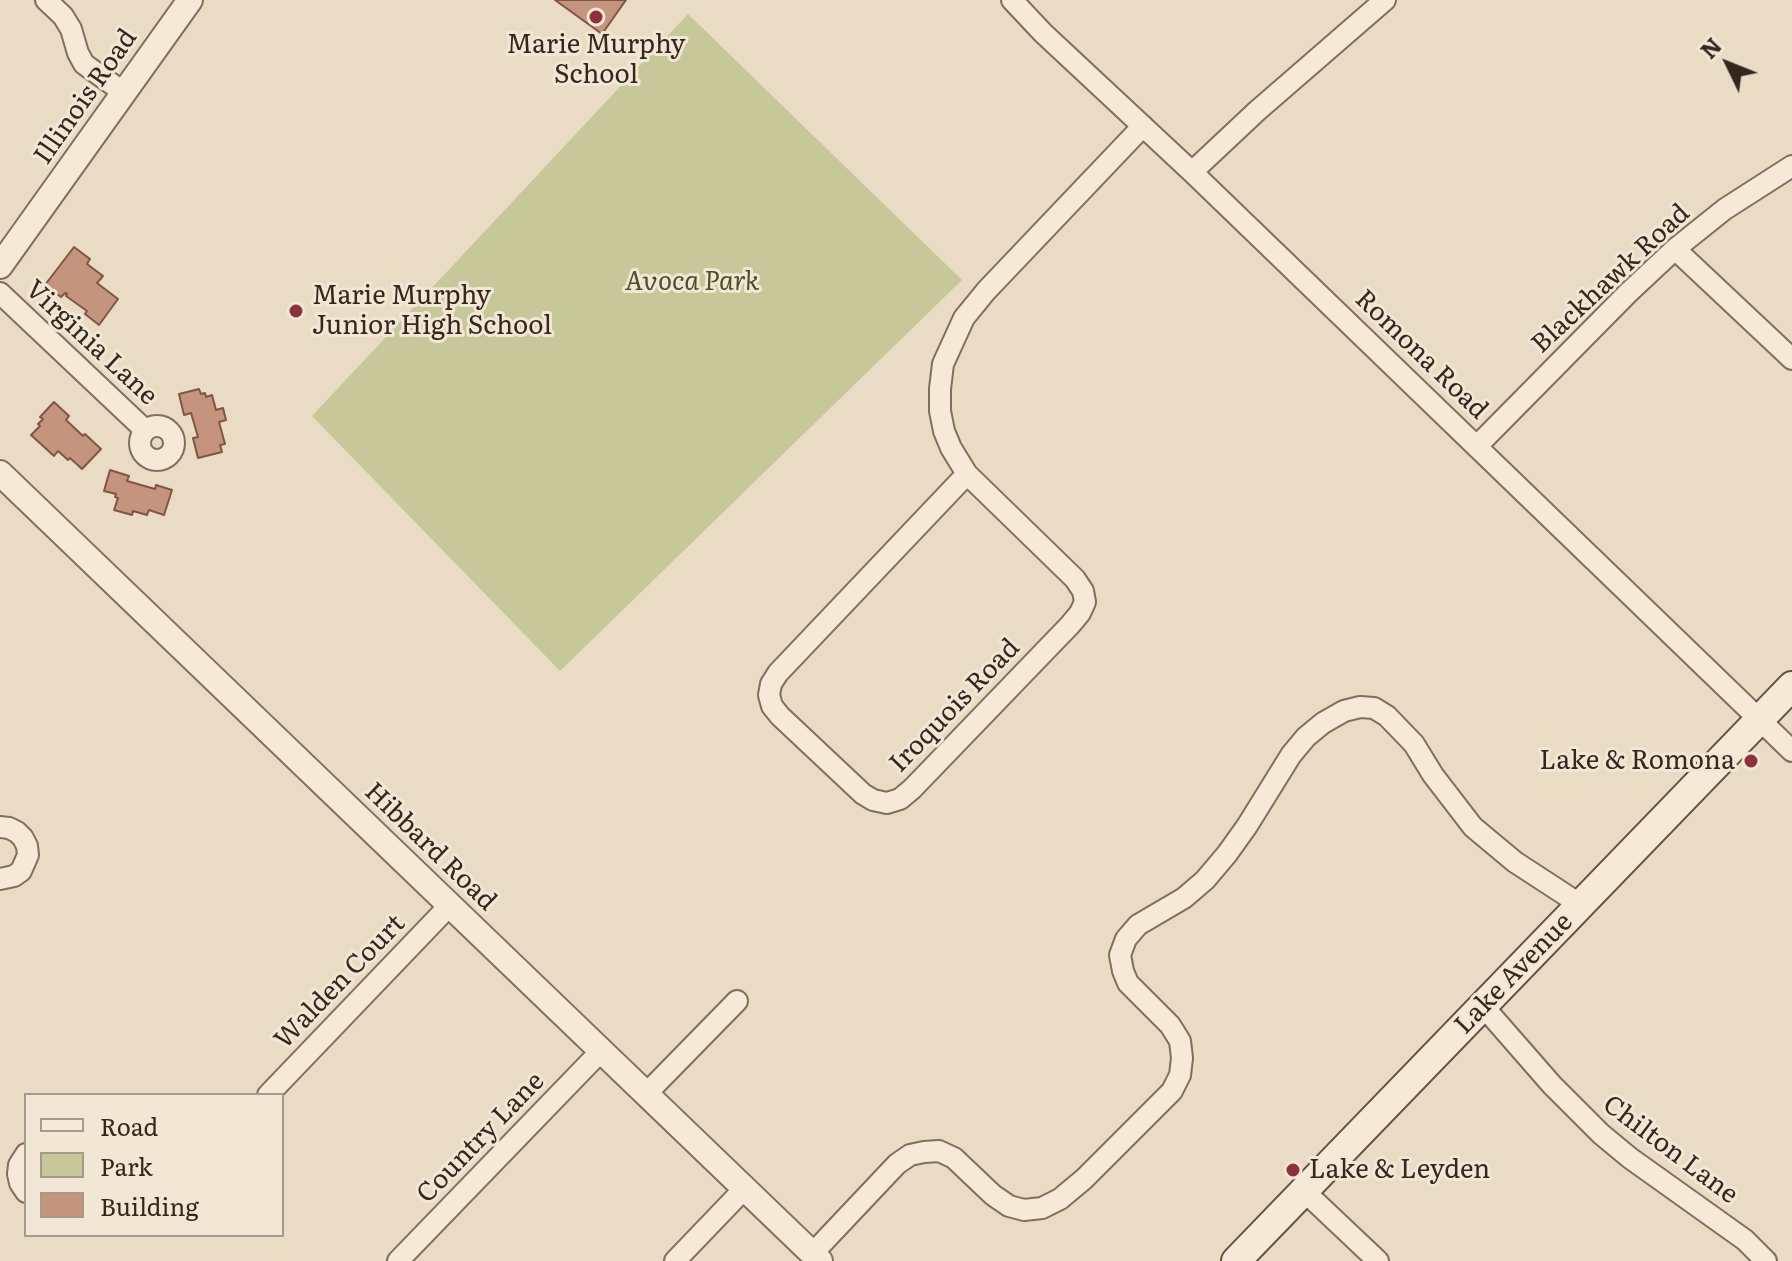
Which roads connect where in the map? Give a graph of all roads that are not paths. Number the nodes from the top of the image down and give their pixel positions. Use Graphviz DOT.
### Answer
graph roads {
  1 [pos="46,0"];
  2 [pos="190,0"];
  3 [pos="1012,0"];
  4 [pos="1385,0"];
  5 [pos="123,92"];
  6 [pos="1143,126"];
  7 [pos="1792,166"];
  8 [pos="1192,172"];
  9 [pos="1675,249"];
  10 [pos="0,266"];
  11 [pos="0,293"];
  12 [pos="1792,359"];
  13 [pos="145,430"];
  14 [pos="1478,445"];
  15 [pos="967,474"];
  16 [pos="4,484"];
  17 [pos="1792,686"];
  18 [pos="1759,720"];
  19 [pos="1792,751"];
  20 [pos="0,827"];
  21 [pos="0,879"];
  22 [pos="450,905"];
  23 [pos="1581,905"];
  24 [pos="737,1001"];
  25 [pos="1483,1006"];
  26 [pos="601,1051"];
  27 [pos="270,1093"];
  28 [pos="646,1094"];
  29 [pos="24,1157"];
  30 [pos="745,1188"];
  31 [pos="24,1189"];
  32 [pos="1304,1191"];
  33 [pos="816,1257"];
  34 [pos="398,1261"];
  35 [pos="675,1261"];
  36 [pos="1236,1261"];
  37 [pos="1378,1261"];
  38 [pos="1766,1261"];
  1 -- 5 [label="street"];
  2 -- 5 [label="street, Illinois Road"];
  3 -- 6 [label="street, Romona Road"];
  4 -- 8 [label="street"];
  5 -- 10 [label="street, Illinois Road"];
  6 -- 8 [label="street, Romona Road"];
  6 -- 15 [label="street, Iroquois Road"];
  7 -- 9 [label="street, Blackhawk Road"];
  8 -- 14 [label="street, Romona Road"];
  9 -- 12 [label="street"];
  9 -- 14 [label="street, Blackhawk Road"];
  11 -- 13 [label="street, Virginia Lane"];
  14 -- 18 [label="street, Romona Road"];
  15 -- 15 [label="street, Iroquois Road"];
  16 -- 22 [label="street, Hibbard Road"];
  17 -- 18 [label="main road, Lake Avenue"];
  18 -- 19 [label="street, Romona Road"];
  18 -- 23 [label="main road, Lake Avenue"];
  20 -- 21 [label="street"];
  22 -- 26 [label="street, Hibbard Road"];
  22 -- 27 [label="street, Walden Court"];
  23 -- 25 [label="main road, Lake Avenue"];
  23 -- 33 [label="street"];
  24 -- 28 [label="street"];
  25 -- 32 [label="main road, Lake Avenue"];
  25 -- 38 [label="street, Chilton Lane"];
  26 -- 28 [label="street, Hibbard Road"];
  26 -- 34 [label="street, Country Lane"];
  28 -- 30 [label="street, Hibbard Road"];
  29 -- 31 [label="street"];
  30 -- 33 [label="street, Hibbard Road"];
  30 -- 35 [label="street"];
  32 -- 36 [label="main road, Lake Avenue"];
  32 -- 37 [label="street"];
}
